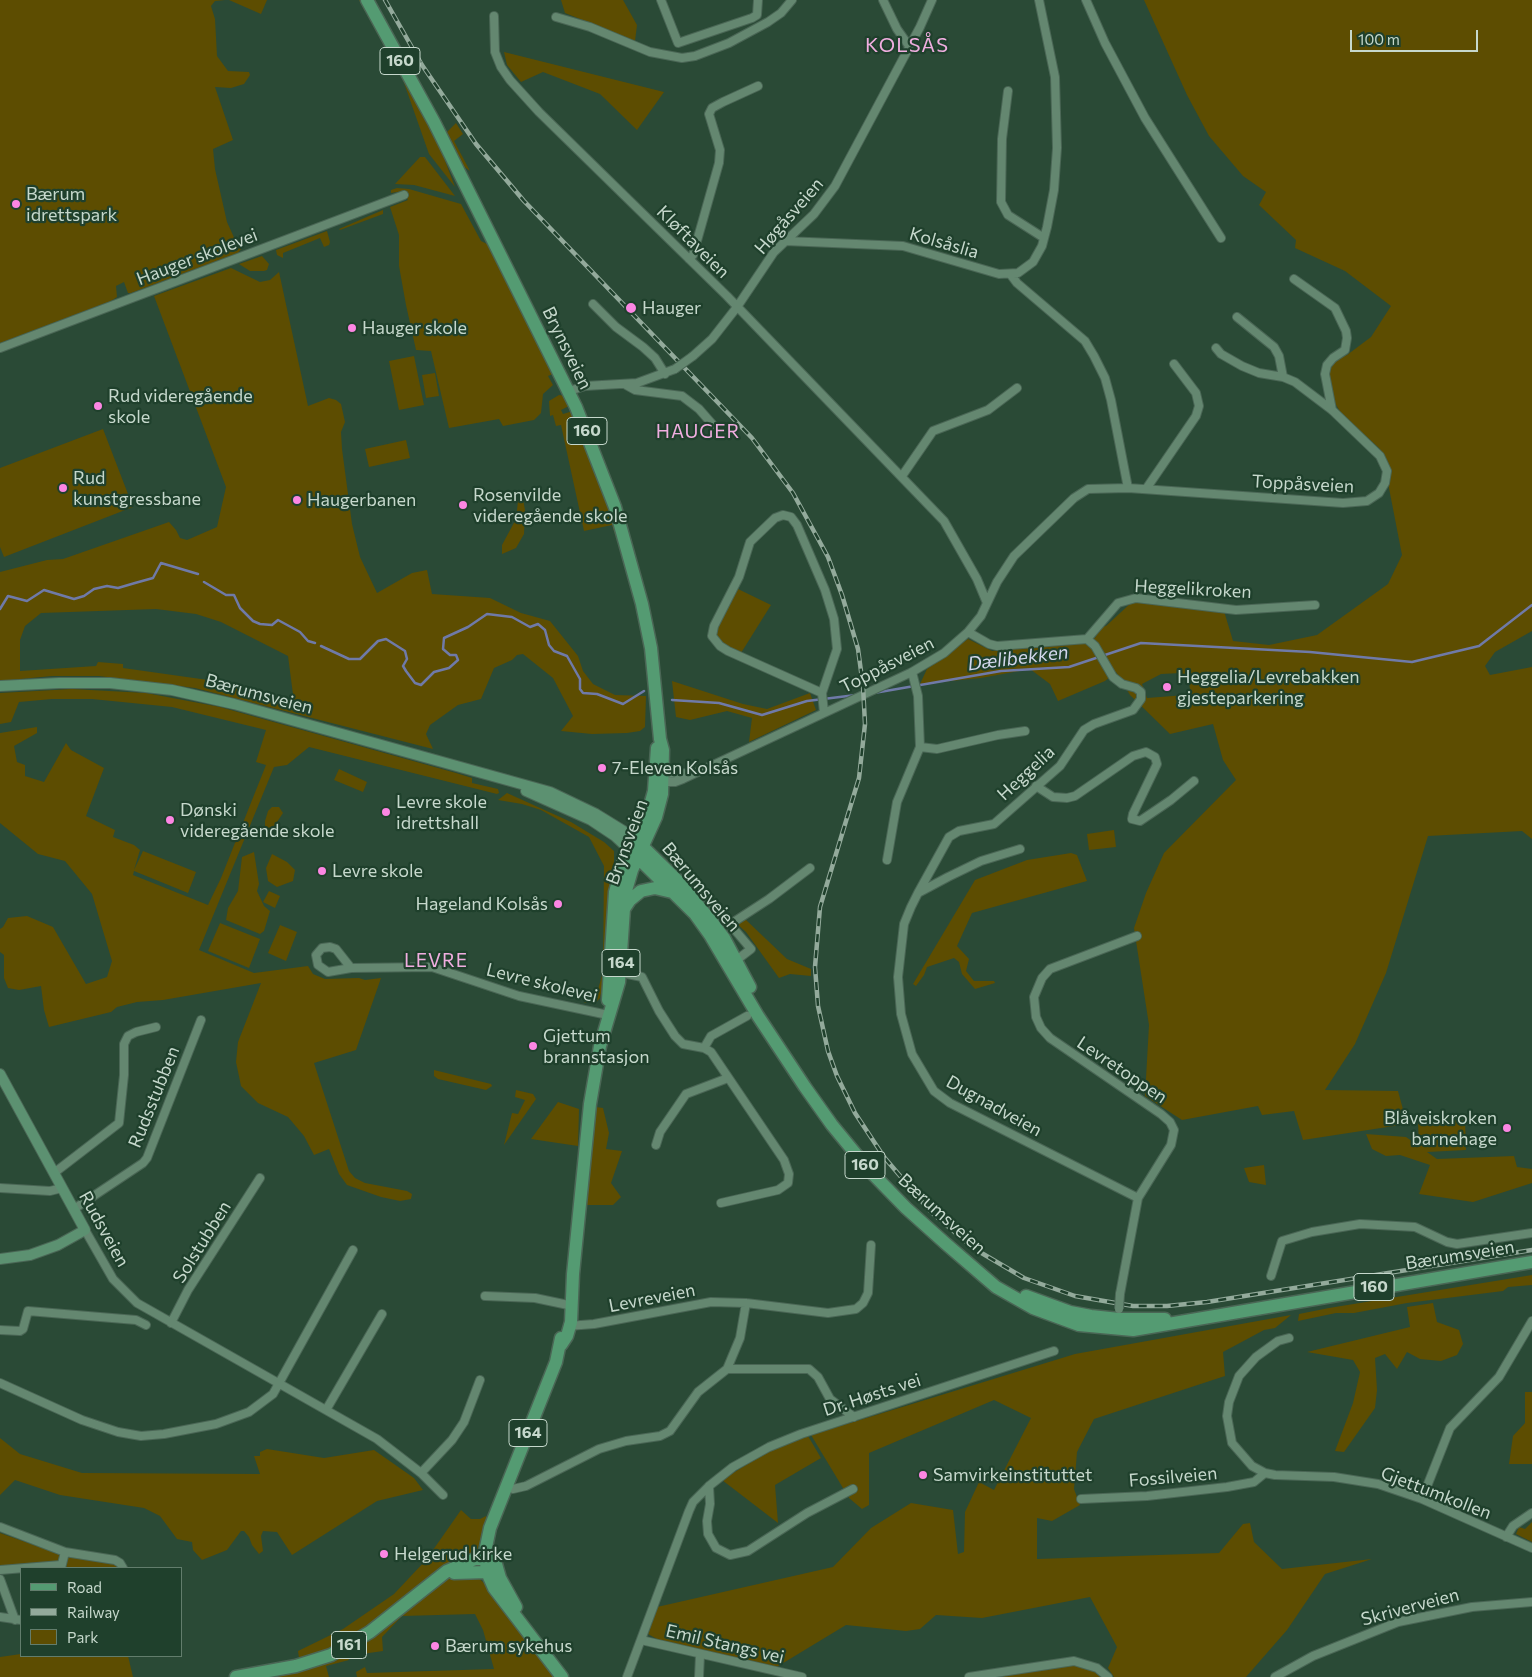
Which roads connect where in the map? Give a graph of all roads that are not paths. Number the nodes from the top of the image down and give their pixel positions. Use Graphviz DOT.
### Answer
graph roads {
  1 [pos="367,0"];
  2 [pos="661,0"];
  3 [pos="758,0"];
  4 [pos="792,0"];
  5 [pos="883,0"];
  6 [pos="932,0"];
  7 [pos="1040,0"];
  8 [pos="1086,0"];
  9 [pos="494,16"];
  10 [pos="556,17"];
  11 [pos="678,43"];
  12 [pos="909,46"];
  13 [pos="682,58"];
  14 [pos="758,86"];
  15 [pos="1008,91"];
  16 [pos="404,195"];
  17 [pos="1044,238"];
  18 [pos="1221,238"];
  19 [pos="785,241"];
  20 [pos="689,259"];
  21 [pos="1011,275"];
  22 [pos="1294,280"];
  23 [pos="593,304"];
  24 [pos="737,307"];
  25 [pos="1237,317"];
  26 [pos="0,348"];
  27 [pos="1216,348"];
  28 [pos="1174,364"];
  29 [pos="665,374"];
  30 [pos="1283,378"];
  31 [pos="626,385"];
  32 [pos="1017,388"];
  33 [pos="569,391"];
  34 [pos="1332,410"];
  35 [pos="713,425"];
  36 [pos="902,476"];
  37 [pos="1128,488"];
  38 [pos="1146,489"];
  39 [pos="987,603"];
  40 [pos="1315,605"];
  41 [pos="968,632"];
  42 [pos="1090,641"];
  43 [pos="912,672"];
  44 [pos="0,686"];
  45 [pos="822,693"];
  46 [pos="824,713"];
  47 [pos="1025,731"];
  48 [pos="920,747"];
  49 [pos="660,779"];
  50 [pos="1194,781"];
  51 [pos="1036,786"];
  52 [pos="636,848"];
  53 [pos="1020,849"];
  54 [pos="887,860"];
  55 [pos="810,868"];
  56 [pos="690,877"];
  57 [pos="672,892"];
  58 [pos="918,893"];
  59 [pos="624,909"];
  60 [pos="728,925"];
  61 [pos="1137,936"];
  62 [pos="732,963"];
  63 [pos="351,968"];
  64 [pos="616,972"];
  65 [pos="608,1015"];
  66 [pos="747,1016"];
  67 [pos="201,1020"];
  68 [pos="156,1027"];
  69 [pos="704,1048"];
  70 [pos="0,1074"];
  71 [pos="728,1078"];
  72 [pos="656,1145"];
  73 [pos="54,1173"];
  74 [pos="260,1178"];
  75 [pos="0,1188"];
  76 [pos="62,1188"];
  77 [pos="1138,1198"];
  78 [pos="721,1203"];
  79 [pos="74,1209"];
  80 [pos="85,1230"];
  81 [pos="1532,1233"];
  82 [pos="871,1245"];
  83 [pos="353,1250"];
  84 [pos="0,1259"];
  85 [pos="1532,1262"];
  86 [pos="1271,1276"];
  87 [pos="485,1296"];
  88 [pos="746,1302"];
  89 [pos="570,1305"];
  90 [pos="382,1314"];
  91 [pos="1119,1319"];
  92 [pos="1532,1321"];
  93 [pos="171,1323"];
  94 [pos="146,1325"];
  95 [pos="567,1326"];
  96 [pos="0,1330"];
  97 [pos="1289,1338"];
  98 [pos="1054,1351"];
  99 [pos="727,1369"];
  100 [pos="480,1380"];
  101 [pos="0,1383"];
  102 [pos="280,1383"];
  103 [pos="326,1410"];
  104 [pos="854,1417"];
  105 [pos="421,1473"];
  106 [pos="1265,1474"];
  107 [pos="709,1486"];
  108 [pos="507,1487"];
  109 [pos="853,1489"];
  110 [pos="443,1495"];
  111 [pos="1081,1499"];
  112 [pos="1422,1499"];
  113 [pos="1532,1513"];
  114 [pos="0,1527"];
  115 [pos="1506,1536"];
  116 [pos="1532,1548"];
  117 [pos="64,1552"];
  118 [pos="489,1565"];
  119 [pos="61,1566"];
  120 [pos="46,1567"];
  121 [pos="123,1567"];
  122 [pos="20,1569"];
  123 [pos="0,1570"];
  124 [pos="0,1579"];
  125 [pos="1532,1602"];
  126 [pos="0,1617"];
  127 [pos="18,1620"];
  128 [pos="641,1640"];
  129 [pos="700,1655"];
  130 [pos="236,1677"];
  131 [pos="562,1677"];
  132 [pos="626,1677"];
  133 [pos="699,1677"];
  134 [pos="802,1677"];
  135 [pos="969,1677"];
  136 [pos="1108,1677"];
  137 [pos="1275,1677"];
  1 -- 33 [label="main road, Brynsveien / 160"];
  2 -- 11 [label="street"];
  3 -- 11 [label="street"];
  4 -- 13 [label="street"];
  5 -- 12 [label="street"];
  6 -- 12 [label="street, Høgåsveien"];
  7 -- 17 [label="street"];
  8 -- 18 [label="street"];
  9 -- 20 [label="street, Kløftaveien"];
  10 -- 13 [label="street"];
  11 -- 13 [label="street"];
  12 -- 19 [label="street, Høgåsveien"];
  14 -- 20 [label="street"];
  15 -- 17 [label="street"];
  16 -- 26 [label="street, Hauger skolevei"];
  17 -- 21 [label="street"];
  19 -- 21 [label="street, Kolsåslia"];
  19 -- 24 [label="street, Høgåsveien"];
  20 -- 24 [label="street, Kløftaveien"];
  21 -- 37 [label="street"];
  22 -- 34 [label="street"];
  23 -- 29 [label="street"];
  24 -- 29 [label="street, Høgåsveien, bridge"];
  24 -- 36 [label="street, Kløftaveien"];
  25 -- 30 [label="street"];
  27 -- 30 [label="street, Toppåsveien"];
  28 -- 38 [label="street"];
  29 -- 31 [label="street, Høgåsveien"];
  30 -- 34 [label="street, Toppåsveien"];
  31 -- 33 [label="street, Høgåsveien"];
  31 -- 35 [label="street, Høgåsveien"];
  32 -- 36 [label="street"];
  33 -- 49 [label="main road, Brynsveien / 160"];
  34 -- 38 [label="street, Toppåsveien"];
  36 -- 39 [label="street, Kløftaveien"];
  37 -- 38 [label="street, Toppåsveien"];
  37 -- 39 [label="street, Toppåsveien"];
  39 -- 41 [label="street, Toppåsveien"];
  40 -- 42 [label="street, Heggelikroken"];
  41 -- 42 [label="street"];
  41 -- 43 [label="street, Toppåsveien"];
  42 -- 51 [label="street, Heggelia"];
  43 -- 46 [label="street, Toppåsveien"];
  43 -- 48 [label="street"];
  44 -- 52 [label="main road, Bærumsveien"];
  45 -- 45 [label="street"];
  45 -- 46 [label="street"];
  46 -- 49 [label="street, Toppåsveien"];
  47 -- 48 [label="street"];
  48 -- 54 [label="street"];
  49 -- 52 [label="main road, Brynsveien / 160"];
  50 -- 51 [label="street"];
  51 -- 58 [label="street, Heggelia"];
  52 -- 57 [label="main road, Bærumsveien / 160"];
  52 -- 59 [label="main road, Brynsveien / 164"];
  52 -- 62 [label="main road, Bærumsveien / 160"];
  52 -- 64 [label="main road, Brynsveien / 164"];
  53 -- 58 [label="street"];
  55 -- 60 [label="street, Bærumsveien"];
  56 -- 60 [label="street, Bærumsveien"];
  57 -- 59 [label="main road"];
  57 -- 62 [label="main road, Bærumsveien / 160"];
  58 -- 77 [label="street, Dugnadveien"];
  59 -- 64 [label="main road, Brynsveien / 164"];
  60 -- 62 [label="street, Bærumsveien"];
  61 -- 77 [label="street, Levretoppen"];
  62 -- 91 [label="main road, Bærumsveien / 160"];
  63 -- 65 [label="street, Levre skolevei"];
  64 -- 65 [label="main road, Brynsveien / 164"];
  64 -- 69 [label="street"];
  65 -- 89 [label="main road, Brynsveien / 164"];
  66 -- 69 [label="street"];
  67 -- 79 [label="street, Rudsstubben"];
  68 -- 73 [label="street"];
  69 -- 71 [label="street"];
  70 -- 73 [label="main road, Rudsveien"];
  71 -- 72 [label="street"];
  71 -- 78 [label="street"];
  73 -- 76 [label="main road, Rudsveien"];
  74 -- 93 [label="street, Solstubben"];
  75 -- 76 [label="street"];
  76 -- 79 [label="main road, Rudsveien"];
  77 -- 91 [label="street, Levretoppen, bridge"];
  79 -- 80 [label="main road, Rudsveien"];
  80 -- 84 [label="main road"];
  80 -- 93 [label="street, Rudsveien"];
  81 -- 86 [label="street"];
  82 -- 88 [label="street, Levreveien"];
  83 -- 102 [label="street"];
  85 -- 91 [label="main road, Bærumsveien / 160"];
  87 -- 89 [label="street"];
  88 -- 95 [label="street, Levreveien"];
  88 -- 99 [label="street"];
  89 -- 95 [label="main road, Brynsveien / 164"];
  90 -- 103 [label="street"];
  92 -- 112 [label="street"];
  93 -- 102 [label="street, Rudsveien"];
  94 -- 96 [label="street"];
  95 -- 108 [label="main road, Brynsveien / 164"];
  97 -- 106 [label="street"];
  98 -- 104 [label="street, Dr. Høsts vei"];
  99 -- 104 [label="street"];
  99 -- 108 [label="street"];
  100 -- 105 [label="street"];
  101 -- 102 [label="street"];
  102 -- 103 [label="street, Rudsveien"];
  103 -- 105 [label="street, Rudsveien"];
  104 -- 107 [label="street, Dr. Høsts vei"];
  105 -- 110 [label="street, Rudsveien"];
  106 -- 111 [label="street, Fossilveien"];
  106 -- 112 [label="street, Gjettumkollen"];
  107 -- 109 [label="street"];
  107 -- 128 [label="street, Dr. Høsts vei"];
  108 -- 118 [label="main road, Brynsveien / 164"];
  112 -- 115 [label="street, Gjettumkollen"];
  113 -- 115 [label="street"];
  114 -- 117 [label="street"];
  115 -- 116 [label="street, Gjettumkollen"];
  117 -- 119 [label="street"];
  117 -- 121 [label="street"];
  118 -- 130 [label="main road, 161"];
  118 -- 131 [label="main road, Brynsveien / 164"];
  119 -- 120 [label="street"];
  122 -- 123 [label="street"];
  124 -- 127 [label="street"];
  125 -- 137 [label="street, Skriverveien"];
  126 -- 127 [label="street"];
  128 -- 129 [label="street, Emil Stangs vei"];
  128 -- 132 [label="street, Dr. Høsts vei"];
  129 -- 133 [label="street"];
  129 -- 134 [label="street, Emil Stangs vei"];
  135 -- 136 [label="street"];
}
